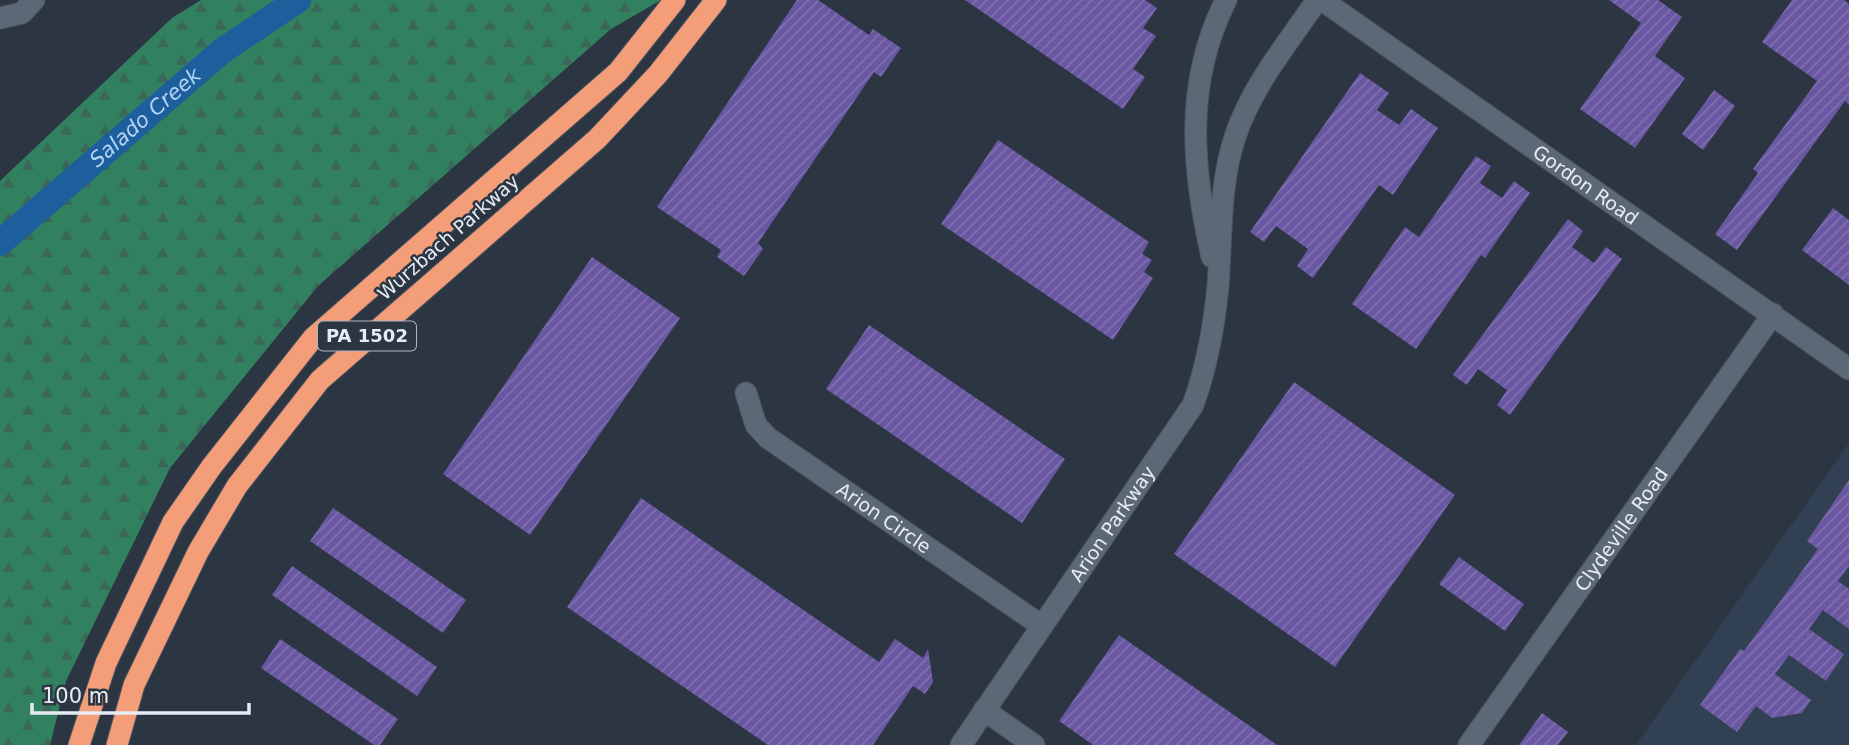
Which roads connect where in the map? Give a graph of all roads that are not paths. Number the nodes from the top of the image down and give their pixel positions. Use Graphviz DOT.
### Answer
graph roads {
  1 [pos="34,0"];
  2 [pos="716,0"];
  3 [pos="1226,0"];
  4 [pos="1320,0"];
  5 [pos="674,1"];
  6 [pos="0,18"];
  7 [pos="1218,285"];
  8 [pos="1773,314"];
  9 [pos="1849,369"];
  10 [pos="746,393"];
  11 [pos="1042,626"];
  12 [pos="984,710"];
  13 [pos="79,745"];
  14 [pos="117,745"];
  15 [pos="961,745"];
  16 [pos="1034,745"];
  17 [pos="1469,745"];
  1 -- 6 [label="street"];
  2 -- 14 [label="highway, Wurzbach Parkway / PA 1502"];
  3 -- 7 [label="street, Arion Parkway"];
  4 -- 7 [label="street, Arion Parkway"];
  4 -- 8 [label="street, Gordon Road"];
  5 -- 13 [label="highway, Wurzbach Parkway / PA 1502"];
  7 -- 11 [label="street, Arion Parkway"];
  8 -- 9 [label="street, Gordon Road"];
  8 -- 17 [label="street, Clydeville Road"];
  10 -- 11 [label="street, Arion Circle"];
  11 -- 12 [label="street, Arion Parkway"];
  12 -- 15 [label="street, Arion Parkway"];
  12 -- 16 [label="street"];
}
